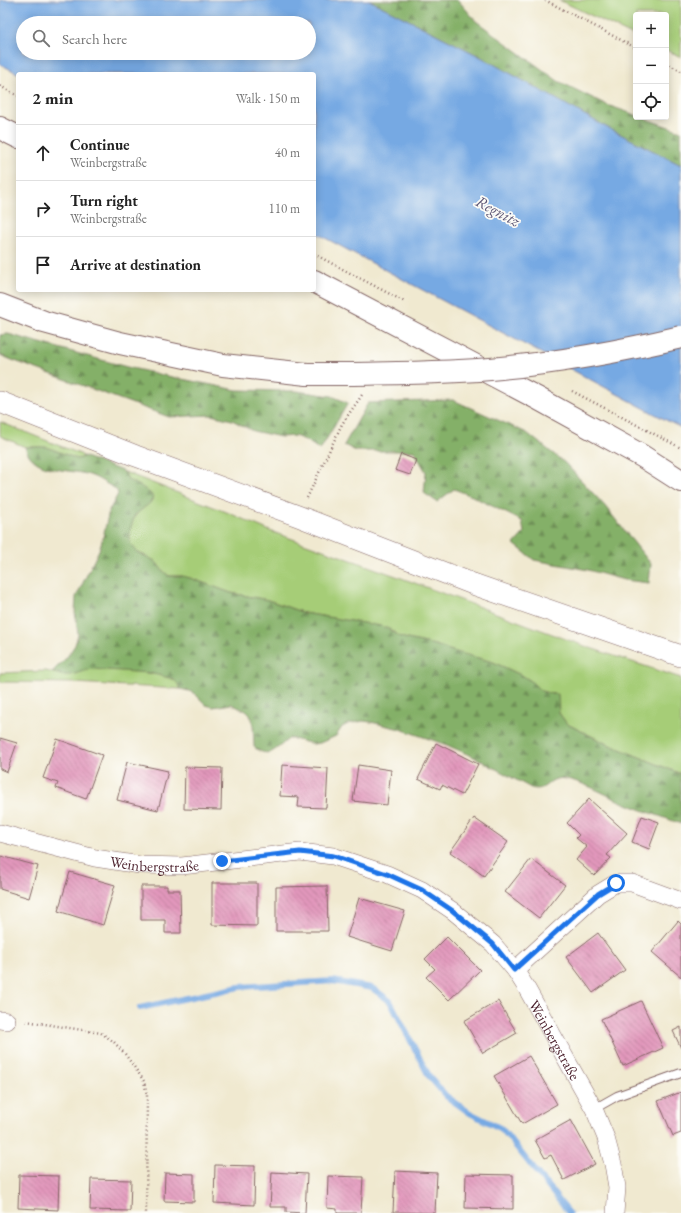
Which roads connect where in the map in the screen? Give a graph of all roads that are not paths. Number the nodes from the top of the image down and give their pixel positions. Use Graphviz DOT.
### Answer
graph roads {
  1 [pos="0,128"];
  2 [pos="16,136"];
  3 [pos="316,282"];
  4 [pos="0,305"];
  5 [pos="681,337"];
  6 [pos="0,402"];
  7 [pos="681,481"];
  8 [pos="681,656"];
  9 [pos="0,833"];
  10 [pos="681,901"];
  11 [pos="514,970"];
  12 [pos="681,1073"];
  13 [pos="594,1109"];
  14 [pos="615,1213"];
  1 -- 2 [label="main road"];
  3 -- 7 [label="main road"];
  4 -- 5 [label="main road, bridge"];
  6 -- 8 [label="street"];
  9 -- 11 [label="street, Weinbergstraße"];
  10 -- 11 [label="street"];
  11 -- 13 [label="street, Weinbergstraße"];
  12 -- 13 [label="lane"];
  13 -- 14 [label="street, Weinbergstraße"];
}
